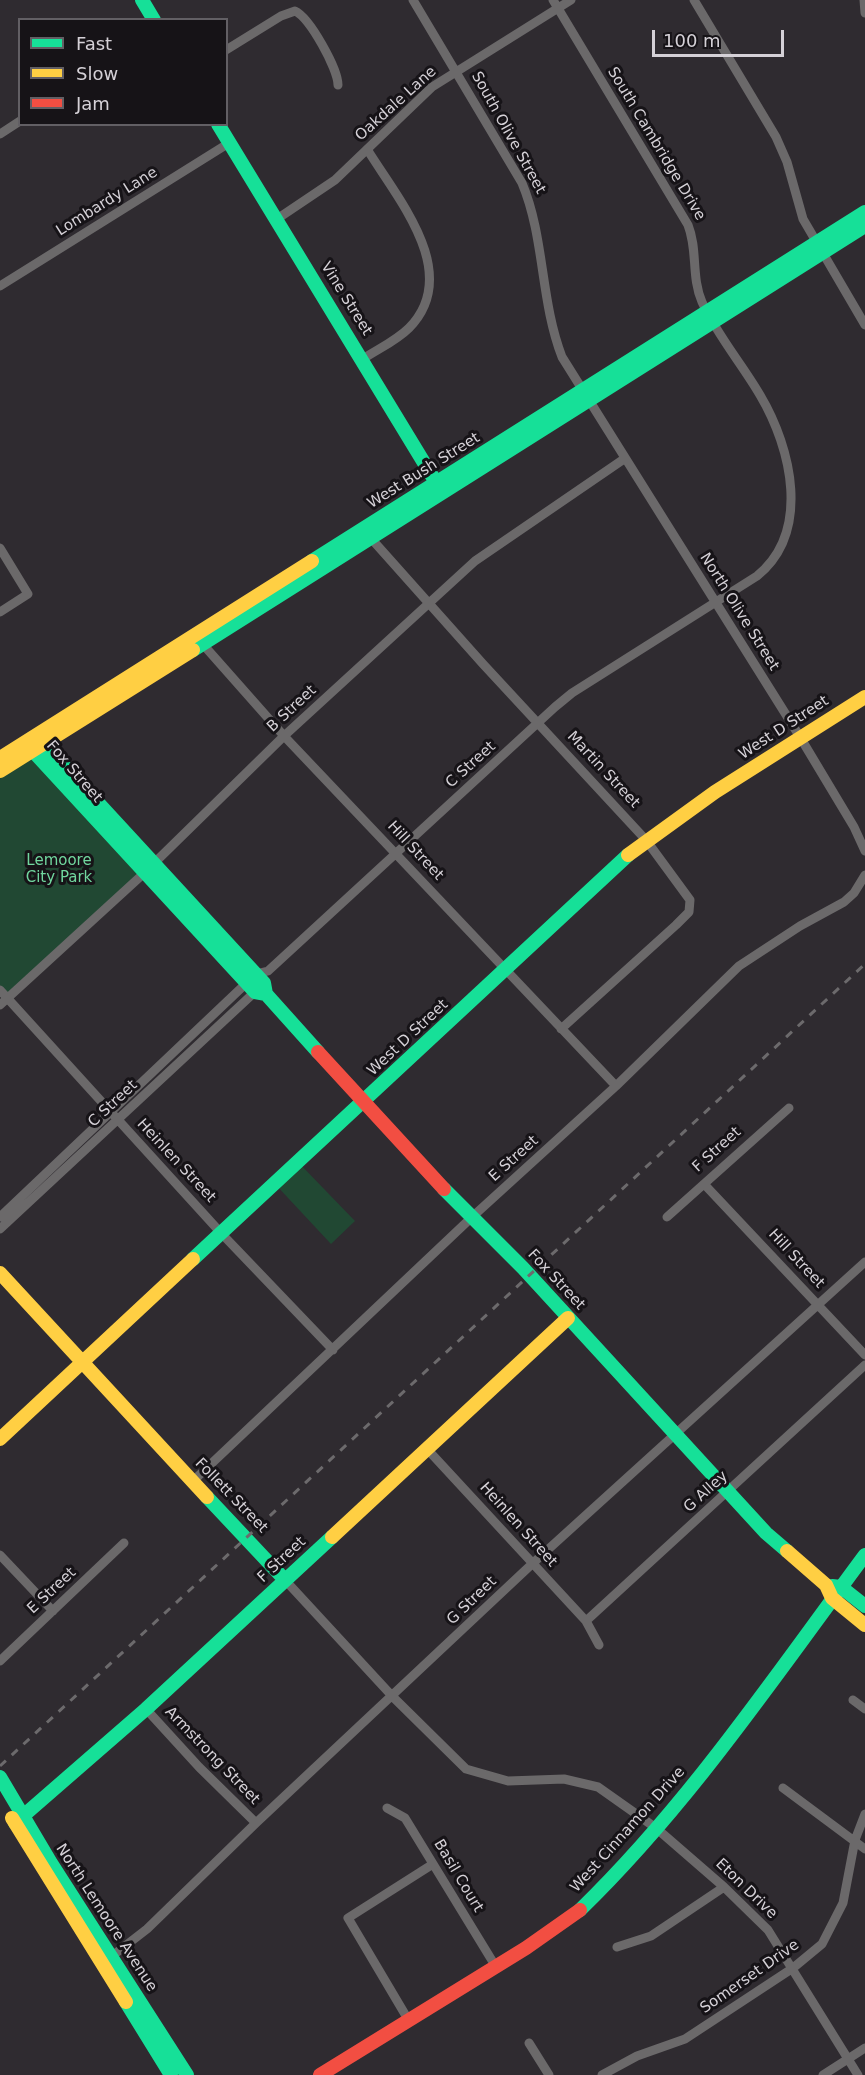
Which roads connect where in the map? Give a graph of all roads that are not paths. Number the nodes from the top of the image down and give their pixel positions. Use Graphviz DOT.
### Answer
graph roads {
  1 [pos="142,0"];
  2 [pos="413,0"];
  3 [pos="571,0"];
  4 [pos="694,0"];
  5 [pos="864,0"];
  6 [pos="555,4"];
  7 [pos="865,12"];
  8 [pos="153,18"];
  9 [pos="228,49"];
  10 [pos="456,70"];
  11 [pos="338,85"];
  12 [pos="18,123"];
  13 [pos="219,126"];
  14 [pos="0,134"];
  15 [pos="229,143"];
  16 [pos="367,149"];
  17 [pos="865,212"];
  18 [pos="277,219"];
  19 [pos="865,226"];
  20 [pos="818,248"];
  21 [pos="0,286"];
  22 [pos="710,318"];
  23 [pos="865,325"];
  24 [pos="363,359"];
  25 [pos="585,397"];
  26 [pos="624,459"];
  27 [pos="440,488"];
  28 [pos="366,533"];
  29 [pos="0,548"];
  30 [pos="715,602"];
  31 [pos="430,603"];
  32 [pos="0,612"];
  33 [pos="198,640"];
  34 [pos="865,697"];
  35 [pos="539,723"];
  36 [pos="284,736"];
  37 [pos="800,737"];
  38 [pos="35,744"];
  39 [pos="0,758"];
  40 [pos="0,771"];
  41 [pos="646,840"];
  42 [pos="865,851"];
  43 [pos="396,853"];
  44 [pos="148,869"];
  45 [pos="865,875"];
  46 [pos="506,970"];
  47 [pos="259,983"];
  48 [pos="0,990"];
  49 [pos="4,1002"];
  50 [pos="561,1029"];
  51 [pos="616,1086"];
  52 [pos="363,1102"];
  53 [pos="789,1107"];
  54 [pos="114,1116"];
  55 [pos="704,1184"];
  56 [pos="0,1216"];
  57 [pos="667,1217"];
  58 [pos="471,1218"];
  59 [pos="0,1229"];
  60 [pos="221,1233"];
  61 [pos="865,1262"];
  62 [pos="0,1273"];
  63 [pos="818,1305"];
  64 [pos="568,1318"];
  65 [pos="333,1350"];
  66 [pos="865,1355"];
  67 [pos="81,1363"];
  68 [pos="865,1365"];
  69 [pos="676,1434"];
  70 [pos="0,1440"];
  71 [pos="428,1450"];
  72 [pos="193,1481"];
  73 [pos="729,1492"];
  74 [pos="124,1543"];
  75 [pos="0,1555"];
  76 [pos="865,1556"];
  77 [pos="532,1564"];
  78 [pos="285,1580"];
  79 [pos="833,1590"];
  80 [pos="865,1606"];
  81 [pos="53,1611"];
  82 [pos="586,1621"];
  83 [pos="865,1625"];
  84 [pos="599,1645"];
  85 [pos="0,1661"];
  86 [pos="393,1697"];
  87 [pos="853,1700"];
  88 [pos="146,1709"];
  89 [pos="865,1709"];
  90 [pos="438,1742"];
  91 [pos="0,1777"];
  92 [pos="783,1788"];
  93 [pos="0,1795"];
  94 [pos="387,1808"];
  95 [pos="865,1814"];
  96 [pos="19,1821"];
  97 [pos="255,1823"];
  98 [pos="656,1828"];
  99 [pos="855,1840"];
  100 [pos="865,1849"];
  101 [pos="434,1864"];
  102 [pos="724,1887"];
  103 [pos="617,1947"];
  104 [pos="107,1960"];
  105 [pos="496,1967"];
  106 [pos="793,1968"];
  107 [pos="409,2021"];
  108 [pos="529,2043"];
  109 [pos="865,2048"];
  110 [pos="849,2059"];
  111 [pos="171,2075"];
  112 [pos="187,2075"];
  113 [pos="320,2075"];
  114 [pos="549,2075"];
  115 [pos="602,2075"];
  116 [pos="823,2075"];
  117 [pos="858,2075"];
  1 -- 8 [label="street"];
  2 -- 10 [label="street, South Olive Street"];
  3 -- 6 [label="street, Oakdale Lane"];
  4 -- 20 [label="street"];
  5 -- 7 [label="street"];
  6 -- 10 [label="street, Oakdale Lane"];
  6 -- 22 [label="street, South Cambridge Drive"];
  9 -- 11 [label="street"];
  10 -- 16 [label="street, Oakdale Lane"];
  10 -- 25 [label="street, South Olive Street"];
  12 -- 14 [label="street"];
  13 -- 15 [label="street, Vine Street"];
  15 -- 18 [label="street, Vine Street"];
  15 -- 21 [label="street, Lombardy Lane"];
  16 -- 18 [label="street, Oakdale Lane"];
  16 -- 24 [label="street"];
  17 -- 20 [label="street, West Bush Street"];
  18 -- 24 [label="street, Vine Street"];
  19 -- 20 [label="street, West Bush Street"];
  20 -- 22 [label="street, West Bush Street"];
  20 -- 23 [label="street"];
  22 -- 25 [label="street, West Bush Street"];
  22 -- 30 [label="street, South Cambridge Drive"];
  24 -- 27 [label="street, Vine Street"];
  25 -- 26 [label="street, North Olive Street"];
  25 -- 27 [label="street, West Bush Street"];
  26 -- 30 [label="street, North Olive Street"];
  26 -- 31 [label="street, B Street"];
  27 -- 28 [label="street, West Bush Street"];
  28 -- 31 [label="street, Martin Street"];
  28 -- 33 [label="street, West Bush Street"];
  29 -- 32 [label="street"];
  30 -- 35 [label="street, C Street"];
  30 -- 37 [label="street, North Olive Street"];
  31 -- 35 [label="street, Martin Street"];
  31 -- 36 [label="street, B Street"];
  33 -- 36 [label="street, Hill Street"];
  33 -- 38 [label="street, West Bush Street"];
  34 -- 37 [label="street, West D Street"];
  35 -- 41 [label="street, Martin Street"];
  35 -- 43 [label="street, C Street"];
  36 -- 43 [label="street, Hill Street"];
  36 -- 44 [label="street, B Street"];
  37 -- 41 [label="street, West D Street"];
  37 -- 42 [label="street, North Olive Street"];
  38 -- 39 [label="street, West Bush Street"];
  38 -- 40 [label="street, West Bush Street"];
  38 -- 44 [label="street, Fox Street"];
  41 -- 46 [label="street, West D Street"];
  41 -- 50 [label="street, Martin Street"];
  43 -- 46 [label="street, Hill Street"];
  43 -- 47 [label="street, C Street"];
  44 -- 47 [label="street, Fox Street"];
  44 -- 49 [label="street, B Street"];
  45 -- 51 [label="street, E Street"];
  46 -- 50 [label="street, Hill Street"];
  46 -- 52 [label="street, West D Street"];
  47 -- 52 [label="street, Fox Street"];
  47 -- 54 [label="street, C Street"];
  48 -- 49 [label="street, Heinlen Street"];
  49 -- 54 [label="street, Heinlen Street"];
  50 -- 51 [label="street, Hill Street"];
  51 -- 58 [label="street, E Street"];
  52 -- 58 [label="street, Fox Street"];
  52 -- 60 [label="street, West D Street"];
  53 -- 55 [label="street, F Street"];
  54 -- 56 [label="street, C Street"];
  54 -- 59 [label="street, C Street"];
  54 -- 60 [label="street, Heinlen Street"];
  55 -- 57 [label="street, F Street"];
  55 -- 63 [label="street, Hill Street"];
  58 -- 64 [label="street, Fox Street"];
  58 -- 65 [label="street, E Street"];
  60 -- 65 [label="street, Heinlen Street"];
  60 -- 67 [label="street, West D Street"];
  61 -- 63 [label="street, G Street"];
  62 -- 67 [label="street, Follett Street"];
  63 -- 66 [label="street, Hill Street"];
  63 -- 69 [label="street, G Street"];
  64 -- 69 [label="street, Fox Street"];
  64 -- 71 [label="street, F Street"];
  65 -- 72 [label="street, E Street"];
  67 -- 70 [label="street, West D Street"];
  67 -- 72 [label="street, Follett Street"];
  68 -- 73 [label="street, G Alley"];
  69 -- 73 [label="street, Fox Street"];
  69 -- 77 [label="street, G Street"];
  71 -- 77 [label="street, Heinlen Street"];
  71 -- 78 [label="street, F Street"];
  72 -- 78 [label="street, Follett Street"];
  73 -- 79 [label="street, Fox Street"];
  73 -- 82 [label="street, G Alley"];
  74 -- 81 [label="street, E Street"];
  75 -- 81 [label="street"];
  76 -- 79 [label="street, West Cinnamon Drive"];
  77 -- 82 [label="street, Heinlen Street"];
  77 -- 86 [label="street, G Street"];
  78 -- 86 [label="street, Follett Street"];
  78 -- 88 [label="street, F Street"];
  79 -- 80 [label="street, Fox Street"];
  79 -- 83 [label="street, Fox Street"];
  79 -- 98 [label="street, West Cinnamon Drive"];
  81 -- 85 [label="street, E Street"];
  82 -- 84 [label="street"];
  86 -- 90 [label="street, Follett Street"];
  86 -- 97 [label="street, G Street"];
  87 -- 89 [label="street"];
  88 -- 96 [label="street, F Street"];
  88 -- 97 [label="street, Armstrong Street"];
  90 -- 98 [label="street, Eton Drive"];
  91 -- 96 [label="street, North Lemoore Avenue"];
  92 -- 99 [label="street"];
  93 -- 96 [label="street, North Lemoore Avenue"];
  94 -- 101 [label="street, Basil Court"];
  95 -- 99 [label="street, Somerset Drive"];
  96 -- 104 [label="street, North Lemoore Avenue"];
  97 -- 104 [label="street, G Street"];
  98 -- 102 [label="street, Eton Drive"];
  98 -- 105 [label="street, West Cinnamon Drive"];
  99 -- 100 [label="street"];
  99 -- 106 [label="street, Somerset Drive"];
  101 -- 105 [label="street, Basil Court"];
  101 -- 107 [label="street"];
  102 -- 103 [label="street"];
  102 -- 106 [label="street, Eton Drive"];
  104 -- 111 [label="street, North Lemoore Avenue"];
  104 -- 112 [label="street, North Lemoore Avenue"];
  105 -- 107 [label="street, West Cinnamon Drive"];
  106 -- 110 [label="street, Eton Drive"];
  106 -- 115 [label="street, Somerset Drive"];
  107 -- 113 [label="street, West Cinnamon Drive"];
  108 -- 114 [label="street"];
  109 -- 110 [label="street"];
  110 -- 116 [label="street"];
  110 -- 117 [label="street, Eton Drive"];
}
